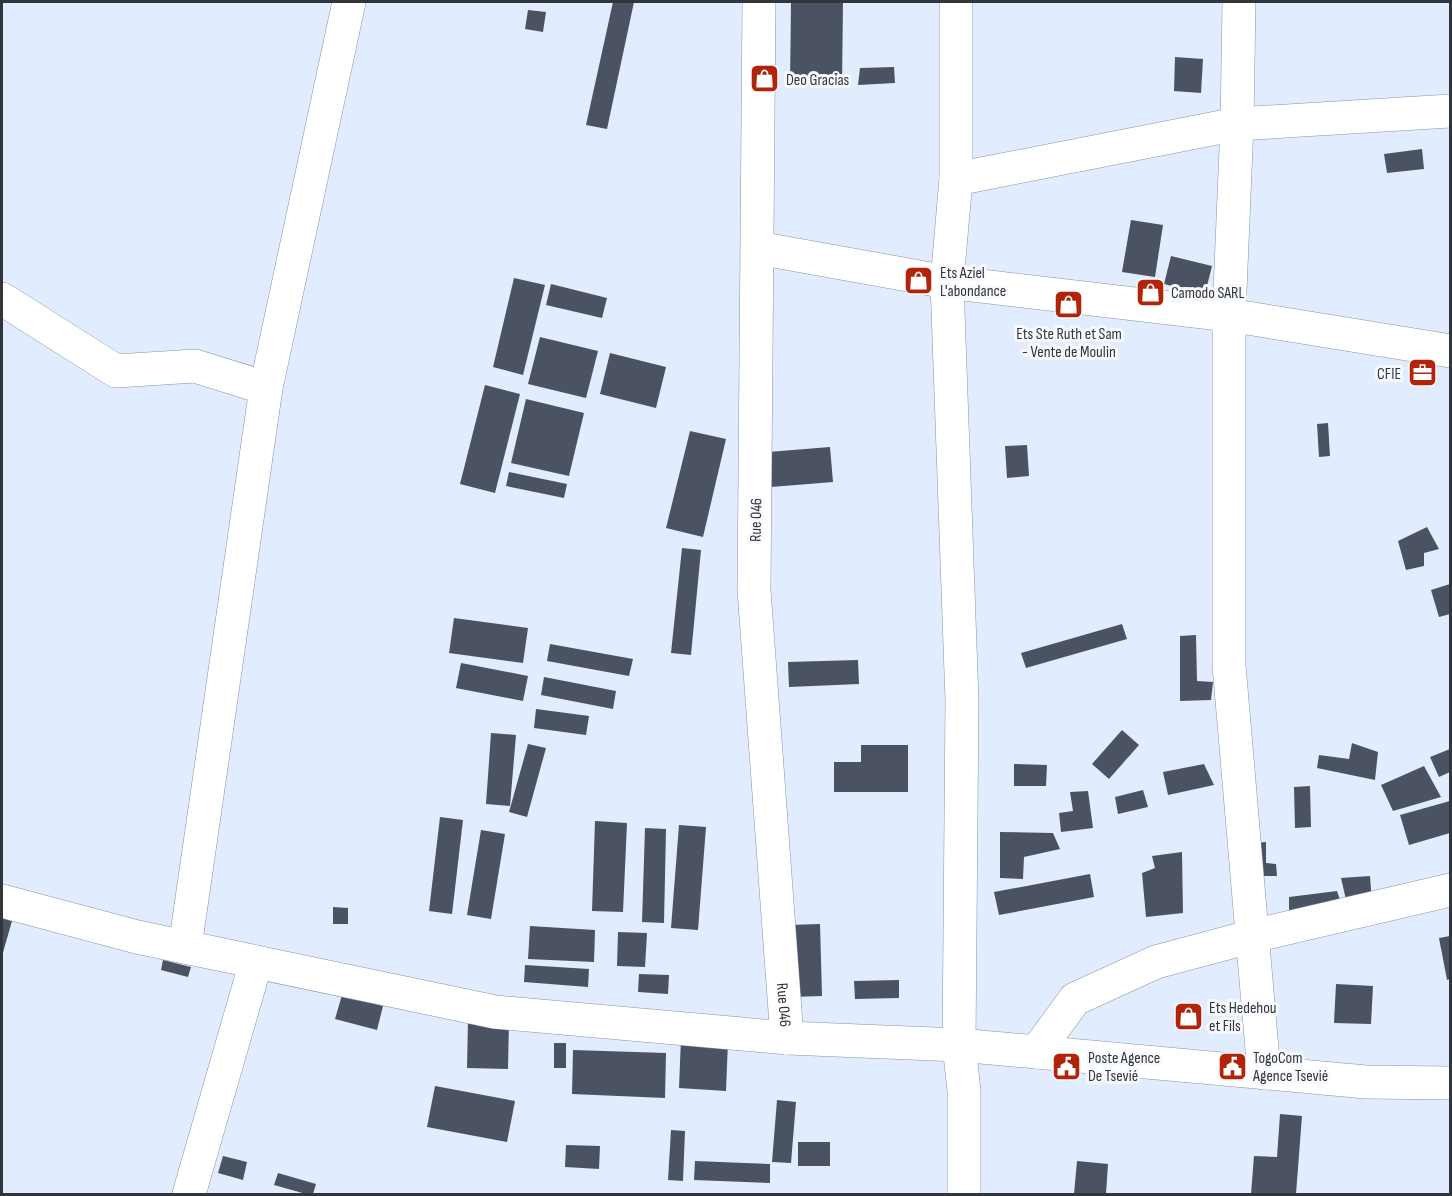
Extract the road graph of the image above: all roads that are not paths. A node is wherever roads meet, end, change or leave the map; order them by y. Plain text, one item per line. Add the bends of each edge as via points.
1 (349, 2) edge
2 (759, 2) edge
3 (956, 2) edge
4 (1239, 2) edge
5 (1450, 111) edge
6 (1237, 124) junction
7 (956, 179) junction
8 (758, 248) junction
9 (947, 282) junction
10 (2, 299) edge
11 (1229, 315) junction
12 (1450, 351) edge
13 (266, 387) junction
14 (1450, 890) edge
15 (2, 901) edge
16 (1252, 936) junction
17 (184, 947) junction
18 (256, 962) junction
19 (787, 1038) junction
20 (959, 1045) junction
21 (1036, 1052) junction
22 (1264, 1073) junction
23 (1450, 1083) edge
24 (189, 1194) edge
25 (964, 1194) edge

1 - 13 street
2 - 8 street, Rue 046 / Rue 046
3 - 7 street
4 - 6 street
5 - 6 street
6 - 7 street
6 - 11 street
7 - 9 street
8 - 9 street
8 - 19 street, Rue 046 / Rue 046 via 754,590
9 - 11 street
9 - 20 street via 962,701
10 - 13 street via 116,371 195,366
11 - 12 street
11 - 16 street via 1229,665
13 - 17 street
14 - 16 street
15 - 17 street
16 - 21 street via 1156,963 1075,999
16 - 22 street
17 - 18 street
18 - 19 street via 495,1012
18 - 24 street
19 - 20 street
20 - 21 street
20 - 25 street via 964,1091
21 - 22 street
22 - 23 street via 1366,1082

